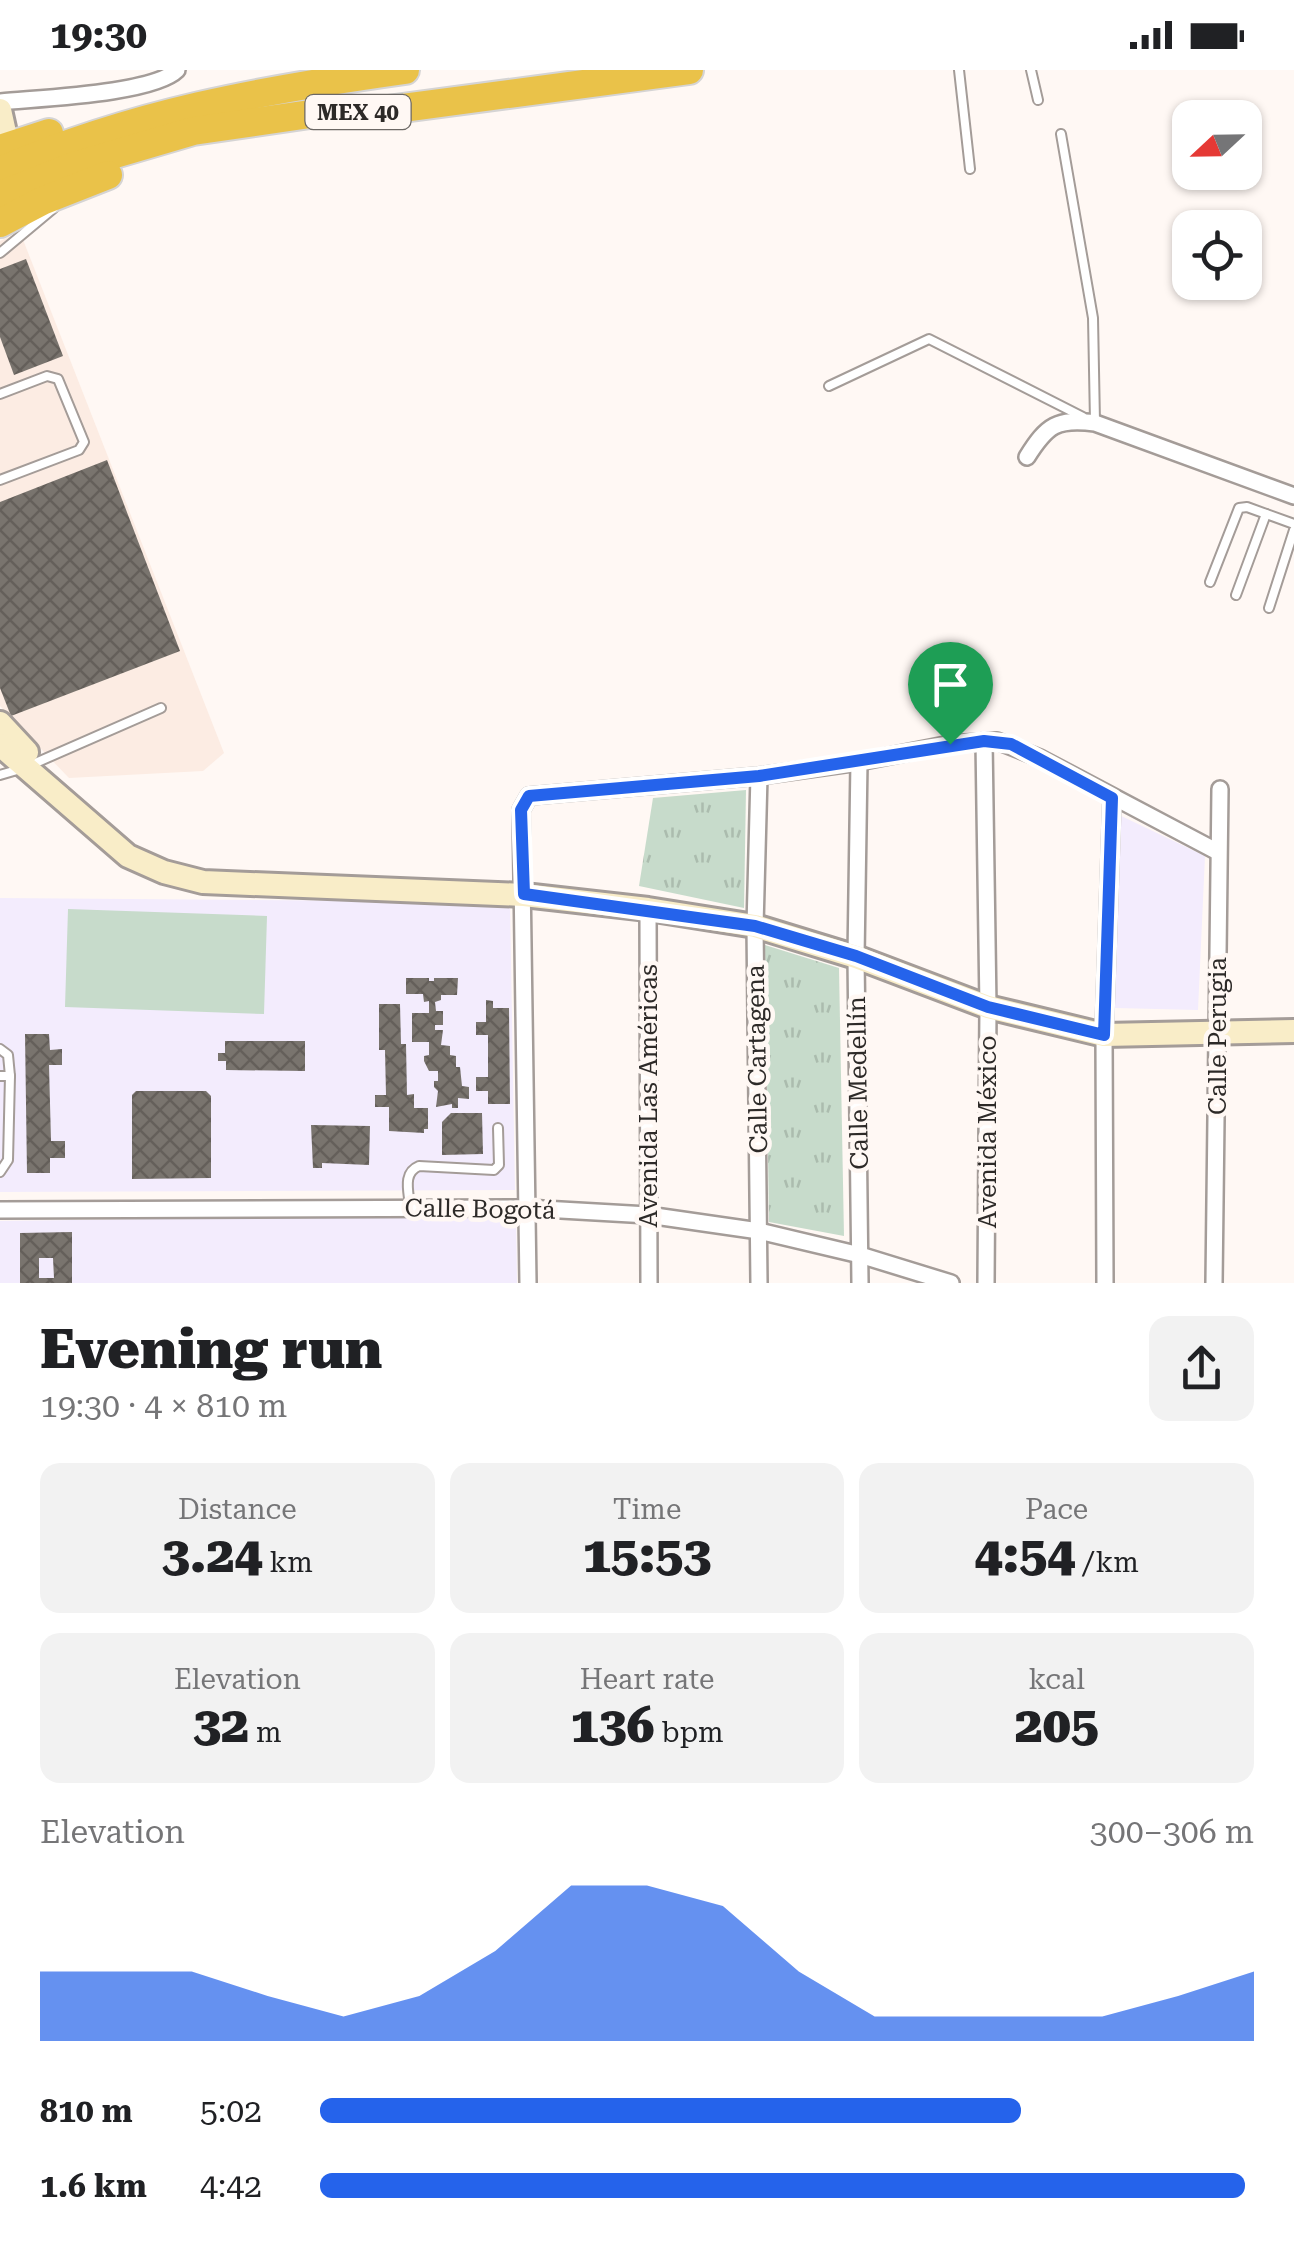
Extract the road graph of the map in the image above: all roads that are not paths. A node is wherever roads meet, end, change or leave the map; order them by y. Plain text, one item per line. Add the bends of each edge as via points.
1 (405, 70) edge
2 (561, 70) edge
3 (688, 70) edge
4 (958, 70) edge
5 (1031, 70) edge
6 (173, 72) edge
7 (282, 78) edge
8 (1038, 100) dead end
9 (0, 102) edge
10 (0, 110) edge
11 (380, 110) junction
12 (181, 117) junction
13 (1061, 134) dead end
14 (13, 162) edge
15 (970, 170) dead end
16 (82, 184) junction
17 (0, 195) edge
18 (0, 223) edge
19 (0, 253) edge
20 (829, 386) dead end
21 (1, 391) edge
22 (1094, 423) junction
23 (1027, 457) dead end
24 (0, 480) edge
25 (1294, 496) edge
26 (1266, 514) junction
27 (1294, 527) edge
28 (1210, 582) dead end
29 (1236, 595) dead end
30 (1269, 608) dead end
31 (161, 708) dead end
32 (0, 724) edge
33 (984, 741) junction
34 (0, 745) edge
35 (859, 762) junction
36 (34, 770) junction
37 (0, 775) edge
38 (759, 776) junction
39 (1220, 789) dead end
40 (1112, 798) junction
41 (1218, 852) junction
42 (524, 894) junction
43 (648, 910) junction
44 (755, 926) junction
45 (856, 956) junction
46 (988, 1007) junction
47 (1294, 1031) edge
48 (1218, 1034) junction
49 (1104, 1035) junction
50 (0, 1049) edge
51 (5, 1076) edge
52 (498, 1128) dead end
53 (0, 1172) edge
54 (410, 1208) junction
55 (526, 1208) junction
56 (0, 1210) edge
57 (648, 1215) junction
58 (759, 1231) junction
59 (860, 1255) junction
60 (528, 1283) edge
61 (649, 1283) edge
62 (759, 1283) edge
63 (860, 1283) edge
64 (951, 1283) edge
65 (986, 1283) edge
66 (1104, 1283) edge
67 (1214, 1283) edge

1 - 7 highway, MEX 40
2 - 12 highway via 248,114
3 - 11 highway, MEX 40
4 - 15 lane
5 - 8 lane
6 - 9 street via 125,89
6 - 12 street
7 - 12 highway, MEX 40
10 - 14 main road
11 - 12 highway, MEX 40
11 - 16 highway via 180,152
12 - 14 highway, MEX 40
13 - 22 lane via 1093,318
14 - 17 highway, MEX 40
16 - 18 highway
16 - 19 lane
20 - 22 lane via 929,339
21 - 24 lane via 58,378 84,442 79,450
22 - 23 street via 1052,426
22 - 25 street
26 - 27 lane
26 - 28 lane via 1247,506 1236,510
26 - 29 lane
27 - 30 lane
31 - 36 lane
32 - 36 main road
33 - 35 street
33 - 40 street via 1011,744
33 - 46 street, Avenida México
34 - 36 main road
35 - 38 street
35 - 45 street, Calle Medellín
36 - 37 lane
36 - 42 main road via 128,856 203,882
38 - 42 street via 529,796 521,810
38 - 44 street, Calle Cartagena
39 - 41 street, Calle Perugia
40 - 41 street
40 - 49 street
41 - 48 street, Calle Perugia
42 - 43 main road
42 - 55 street
43 - 44 main road
43 - 57 street, Avenida Las Américas
44 - 45 main road
44 - 58 street, Calle Cartagena
45 - 46 main road
45 - 59 street, Calle Medellín
46 - 49 main road
46 - 65 street, Avenida México
47 - 48 main road
48 - 49 main road
48 - 67 street, Calle Perugia
49 - 66 street
50 - 51 lane via 8,1055
51 - 53 lane via 10,1143
52 - 54 lane via 494,1170 412,1169
54 - 55 street, Calle Bogotá
54 - 56 street, Calle Bogotá
55 - 57 street, Calle Bogotá
55 - 60 street
57 - 58 street, Calle Bogotá
57 - 61 street, Avenida Las Américas
58 - 59 street, Calle Bogotá
58 - 62 street, Calle Cartagena
59 - 63 street, Calle Medellín
59 - 64 street, Calle Bogotá

